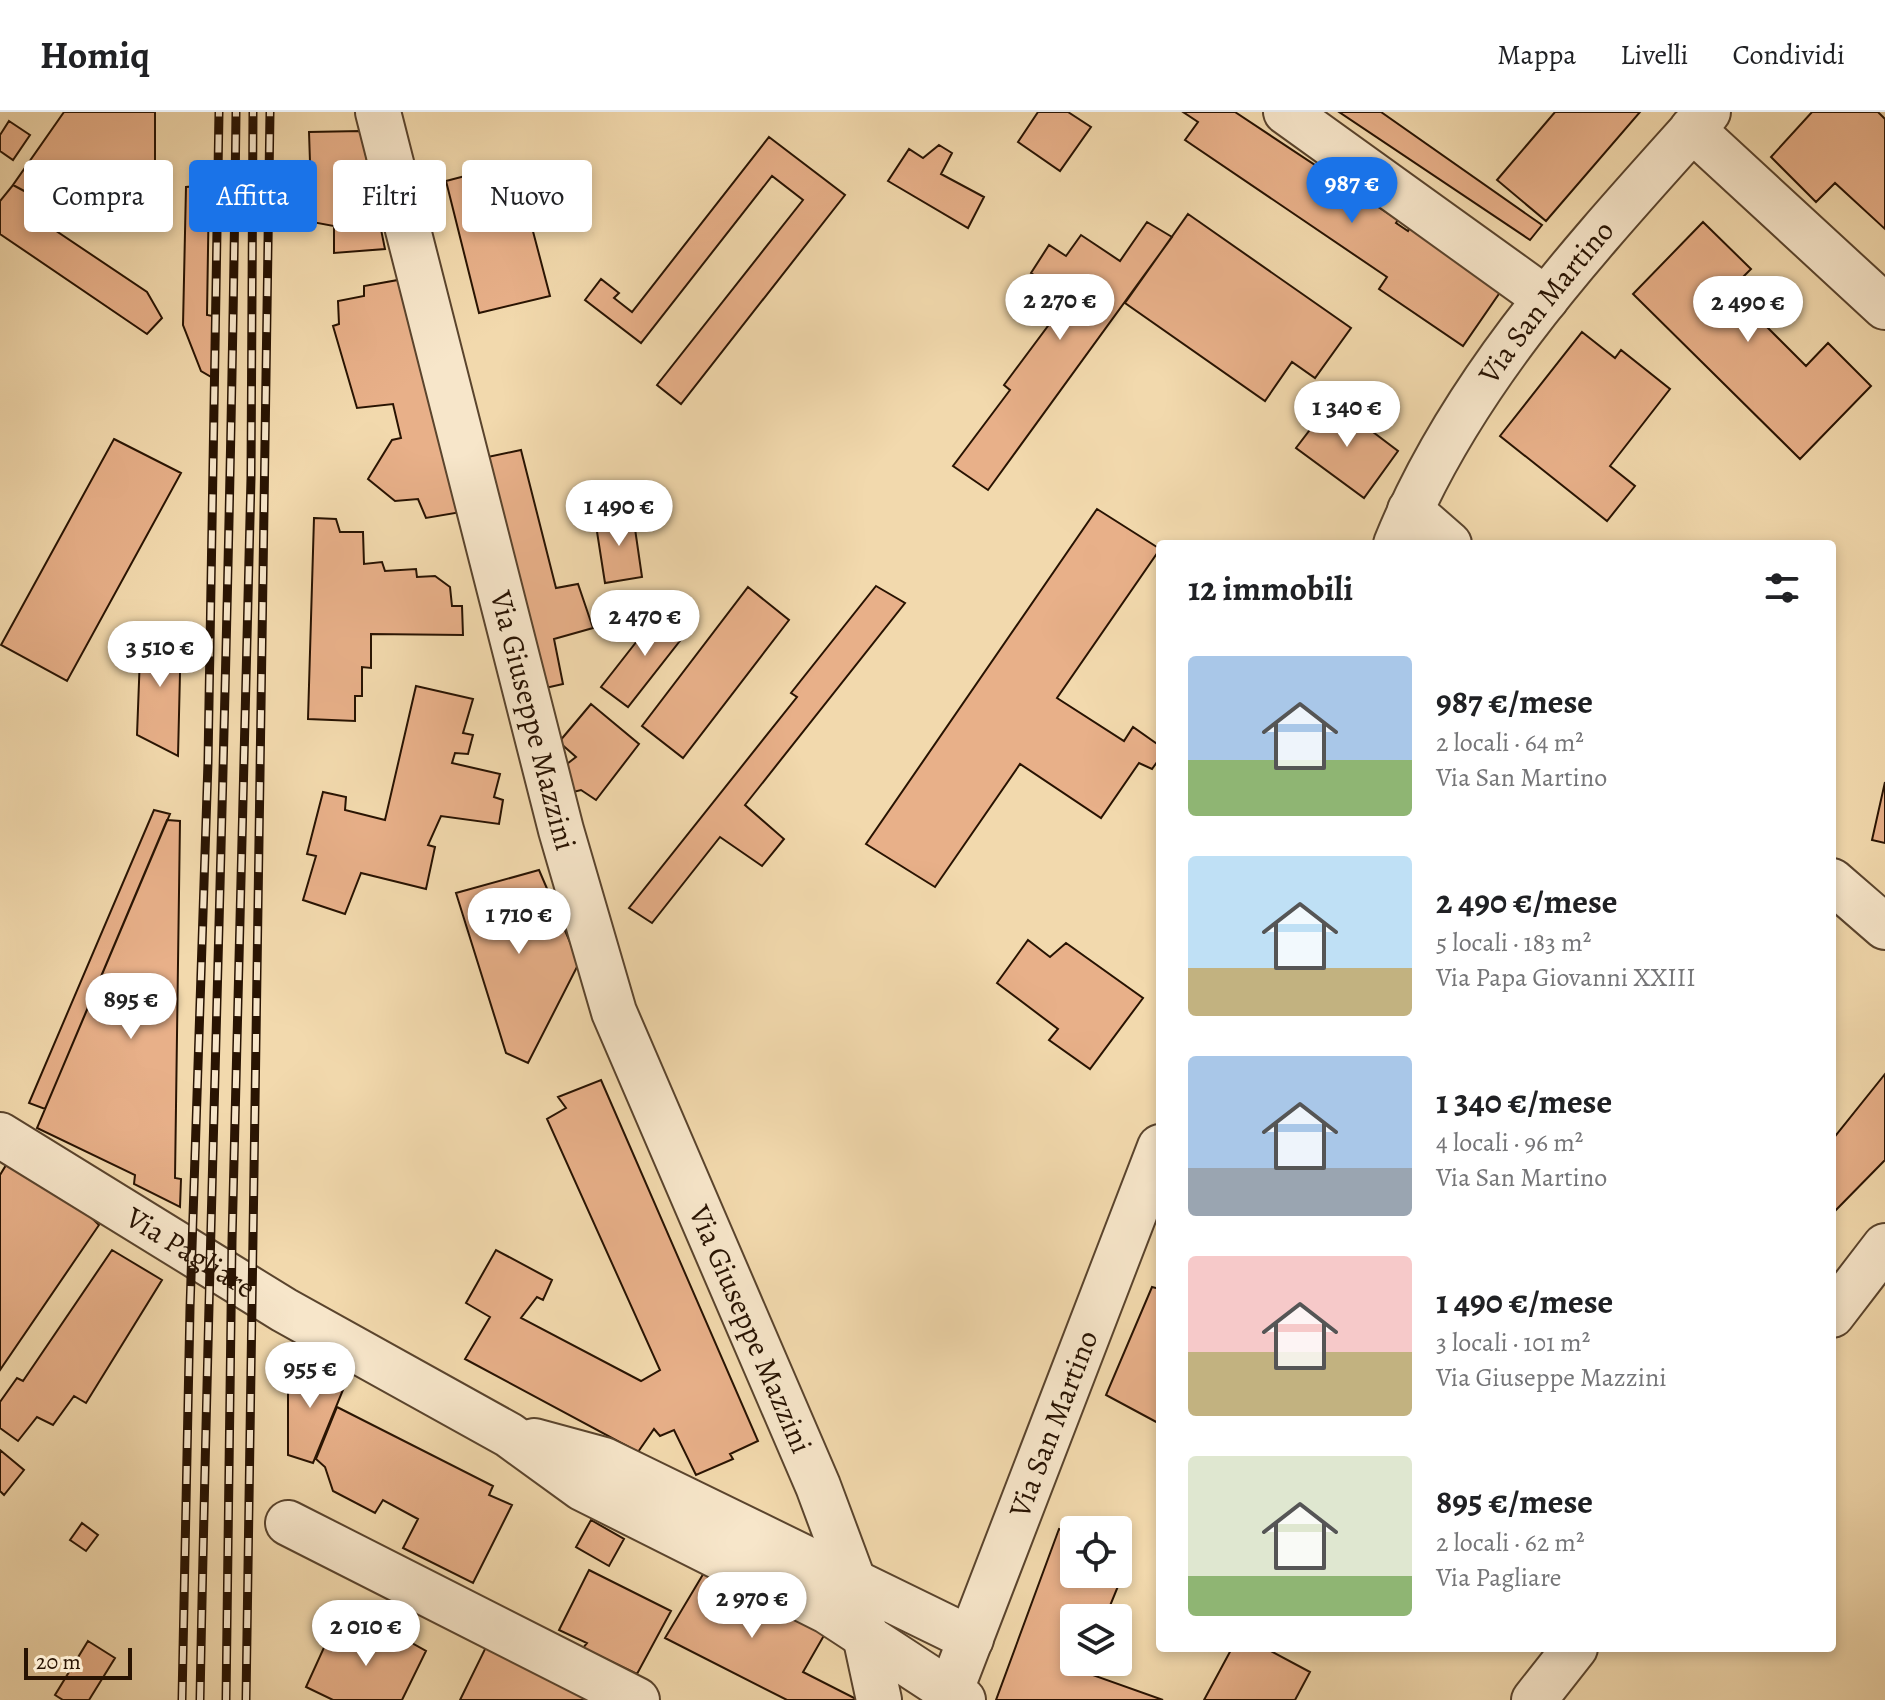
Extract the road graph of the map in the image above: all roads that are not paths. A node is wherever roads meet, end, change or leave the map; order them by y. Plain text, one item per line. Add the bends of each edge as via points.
1 (378, 112) edge
2 (1286, 112) edge
3 (1700, 121) edge
4 (1546, 299) junction
5 (1885, 307) edge
6 (1403, 527) edge
7 (1438, 540) edge
8 (1836, 884) edge
9 (1885, 927) edge
10 (0, 1135) edge
11 (1156, 1157) edge
12 (1885, 1246) edge
13 (1836, 1310) edge
14 (509, 1435) junction
15 (818, 1486) junction
16 (288, 1523) dead end
17 (781, 1545) junction
18 (853, 1580) junction
19 (866, 1634) junction
20 (971, 1639) junction
21 (1572, 1652) edge
22 (954, 1697) edge
23 (637, 1700) edge
24 (879, 1700) edge
25 (1534, 1700) edge

1 - 15 street, Via Giuseppe Mazzini via 561,830 614,1012
2 - 4 street
3 - 4 street, Via San Martino
3 - 5 street
4 - 6 street, Via San Martino via 1453,425
6 - 7 street, Via San Martino
8 - 9 street
10 - 14 street, Via Pagliare via 284,1310
11 - 20 street, Via San Martino
12 - 13 street
14 - 17 street, Via Pagliare via 604,1460
14 - 19 street, Via Pagliare via 582,1488
15 - 17 street, Via Giuseppe Mazzini via 808,1512
15 - 18 street, Via Giuseppe Mazzini
16 - 23 street
17 - 18 street, Via Pagliare
18 - 19 street, Via Giuseppe Mazzini
18 - 20 street, Via Pagliare
19 - 22 street, Via Pagliare
19 - 24 street, Via Giuseppe Mazzini
20 - 22 street, Via San Martino
21 - 25 street

